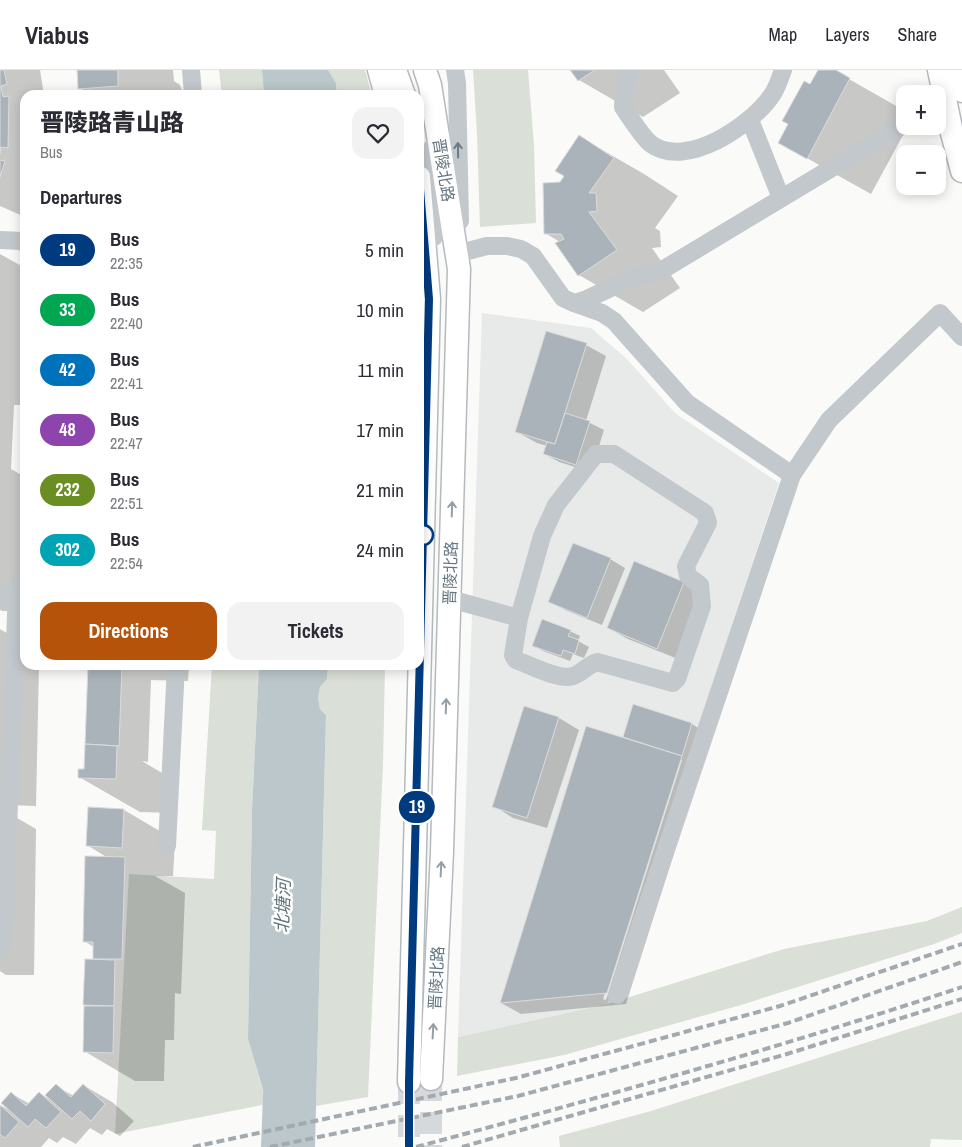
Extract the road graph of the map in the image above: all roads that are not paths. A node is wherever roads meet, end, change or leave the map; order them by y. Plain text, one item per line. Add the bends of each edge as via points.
1 (191, 70) edge
2 (380, 70) edge
3 (395, 70) edge
4 (455, 70) edge
5 (628, 70) edge
6 (783, 70) edge
7 (939, 70) edge
8 (958, 70) edge
9 (428, 75) edge
10 (193, 90) edge
11 (385, 90) edge
12 (402, 90) edge
13 (948, 101) edge
14 (750, 120) junction
15 (896, 129) edge
16 (962, 171) edge
17 (781, 198) junction
18 (424, 238) edge
19 (0, 240) edge
20 (20, 241) edge
21 (459, 261) junction
22 (429, 299) junction
23 (574, 302) junction
24 (962, 337) edge
25 (424, 394) edge
26 (426, 402) junction
27 (792, 475) junction
28 (424, 482) edge
29 (20, 582) edge
30 (17, 588) junction
31 (450, 600) junction
32 (0, 601) edge
33 (519, 618) junction
34 (176, 670) edge
35 (419, 670) edge
36 (167, 846) dead end
37 (0, 950) edge
38 (617, 995) dead end
39 (431, 1080) tunnel mouth
40 (409, 1082) tunnel mouth

1 - 10 street
2 - 11 main road
3 - 12 main road
21 -> 4 street
5 - 14 street via 623,107 650,144 669,153 689,152 713,144
6 - 14 street via 772,95
7 - 13 main road
8 - 13 main road
9 - 21 main road, 晋陵北路
9 - 22 street via 434,238
13 - 16 main road
14 - 17 street
15 - 17 street
17 - 23 street via 659,272 634,277
18 - 22 main road, 晋陵北路
19 - 20 street
21 - 23 street via 487,246 521,249 533,256 562,298
31 -> 21 main road, 晋陵北路
22 - 26 main road, 晋陵北路
23 - 27 street via 614,321 687,403
24 - 27 street via 940,313 829,420
25 - 26 main road
26 - 28 main road, 晋陵北路
27 - 38 street
29 - 30 street
30 - 32 street
30 - 37 street via 4,938
31 - 33 street
39 -> 31 main road, 晋陵北路
33 - 33 street via 542,536 556,505 596,454 614,454 705,513 708,523 686,566 688,576 700,585 702,606 673,683 597,662 574,676 564,678 516,660 513,655
34 - 36 street
35 - 40 main road, 晋陵北路

